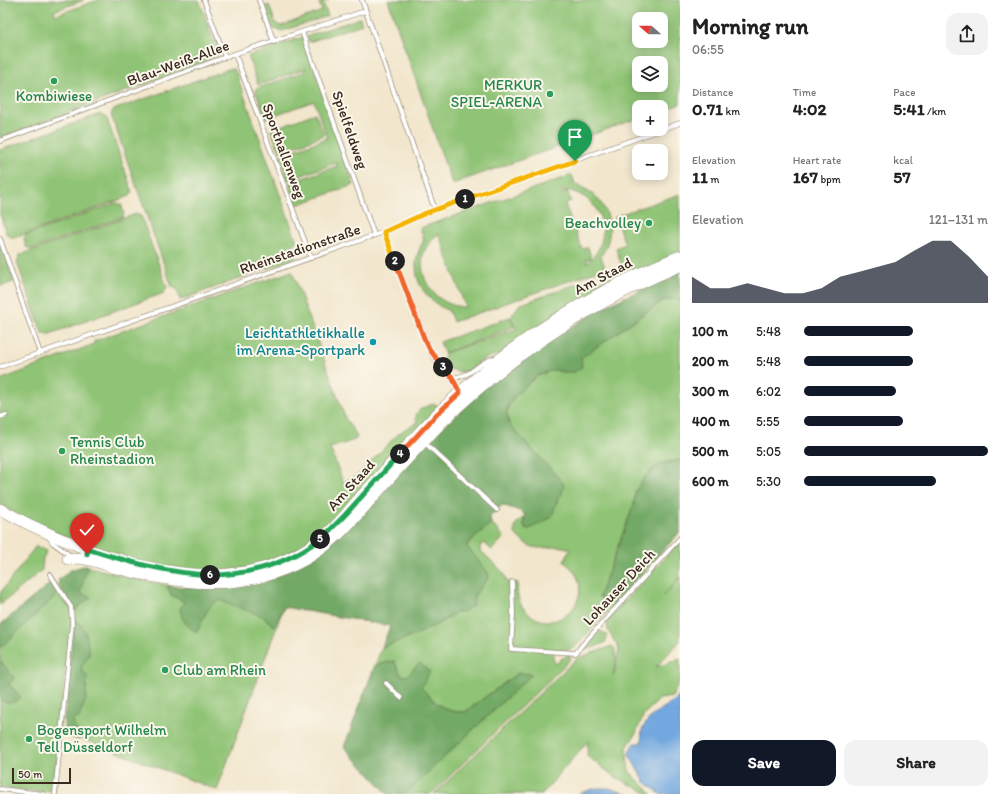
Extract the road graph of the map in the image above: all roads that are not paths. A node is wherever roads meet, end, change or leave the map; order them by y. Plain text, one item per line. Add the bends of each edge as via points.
1 (204, 0) edge
2 (260, 0) edge
3 (362, 0) edge
4 (365, 11) junction
5 (302, 32) junction
6 (274, 42) junction
7 (235, 54) junction
8 (225, 57) junction
9 (680, 123) edge
10 (0, 141) edge
11 (435, 210) junction
12 (384, 232) junction
13 (374, 235) junction
14 (0, 239) edge
15 (680, 256) edge
16 (310, 258) junction
17 (680, 266) edge
18 (40, 353) junction
19 (503, 357) junction
20 (0, 367) edge
21 (452, 377) junction
22 (460, 393) junction
23 (6, 415) dead end
24 (0, 417) edge
25 (423, 442) junction
26 (0, 509) edge
27 (497, 510) dead end
28 (45, 533) junction
29 (680, 538) edge
30 (87, 554) junction
31 (71, 558) joint
32 (50, 574) dead end
33 (512, 582) dead end
34 (386, 683) dead end
35 (401, 698) dead end
36 (0, 789) edge
37 (43, 794) edge
38 (55, 794) edge

1 - 8 lane
2 - 6 lane
3 - 4 lane
4 - 5 lane, Blau-Weiß-Allee
4 - 11 lane
5 - 6 lane, Blau-Weiß-Allee
5 - 13 lane, Spielfeldweg
6 - 7 lane, Blau-Weiß-Allee
7 - 8 lane, Blau-Weiß-Allee
7 - 16 lane, Sporthallenweg
8 - 10 lane, Blau-Weiß-Allee
9 - 11 lane, Rheinstadionstraße
11 - 12 lane, Rheinstadionstraße
12 - 13 lane, Rheinstadionstraße
12 - 21 lane via 430,350 437,362
13 - 16 lane, Rheinstadionstraße
14 - 18 lane
15 - 19 street, Am Staad via 593,297 545,326
16 - 18 lane, Rheinstadionstraße
17 - 25 street, Am Staad via 608,299 540,340 481,386
18 - 20 lane, Rheinstadionstraße
19 - 21 lane via 487,360 465,376
19 - 22 street, Am Staad
21 - 22 lane
22 - 30 street, Am Staad via 438,413 327,533 286,560 237,573 200,574
23 - 24 lane
25 - 27 lane
25 - 30 street, Am Staad via 336,537 311,556 275,574 232,583 198,583 144,574
26 - 28 street, Am Staad
28 - 30 street, Am Staad
28 - 31 lane
29 - 33 lane, Lohauser Deich via 576,653 510,649
30 - 31 street, Am Staad
32 - 38 lane via 71,607 72,614
34 - 35 lane
36 - 37 lane

